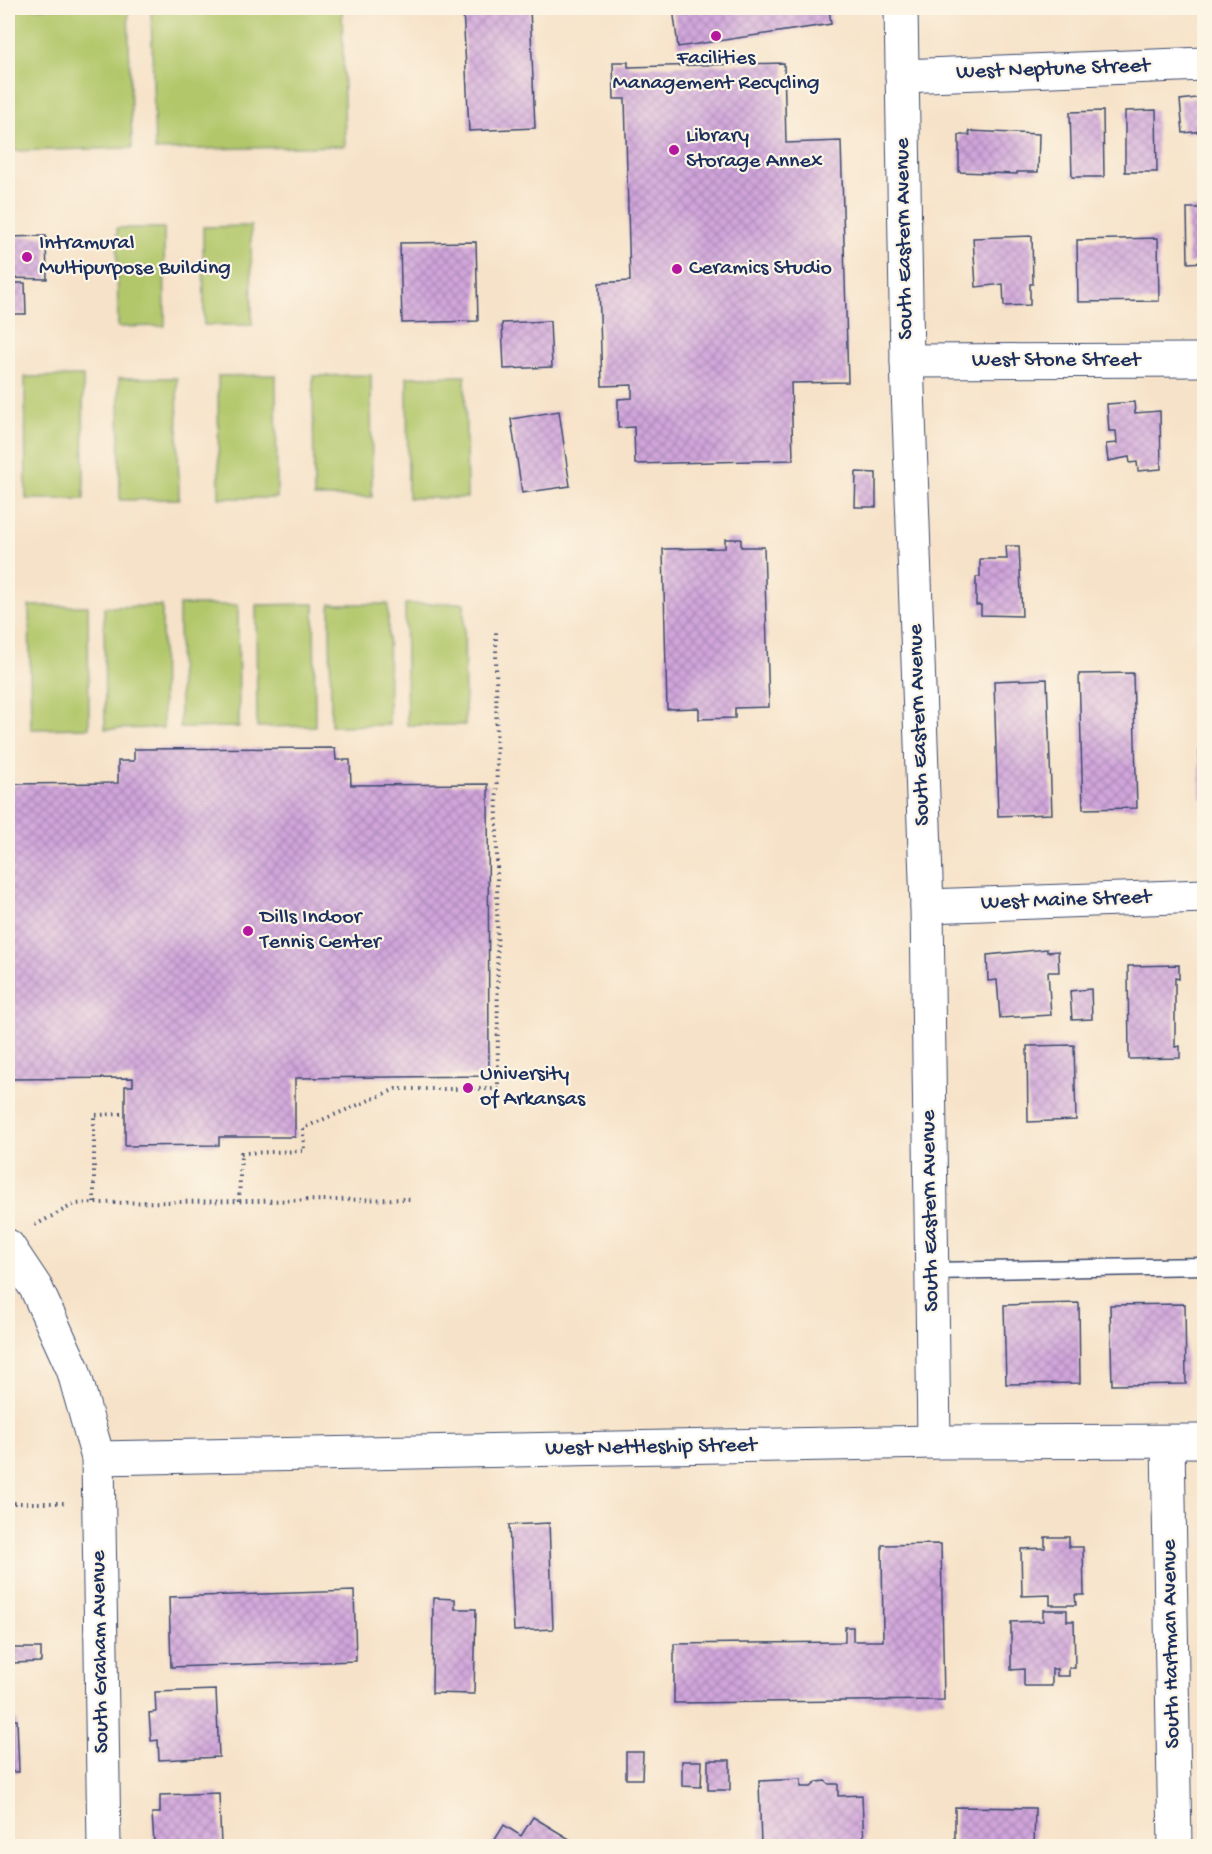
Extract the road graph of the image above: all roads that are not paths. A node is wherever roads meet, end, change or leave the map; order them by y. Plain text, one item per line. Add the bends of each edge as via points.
1 (901, 8) edge
2 (1204, 64) edge
3 (902, 76) junction
4 (1204, 360) edge
5 (907, 361) junction
6 (1204, 896) edge
7 (927, 906) junction
8 (8, 1246) edge
9 (1204, 1266) edge
10 (932, 1271) junction
11 (1204, 1441) edge
12 (934, 1442) junction
13 (1168, 1442) junction
14 (98, 1458) junction
15 (104, 1846) edge
16 (1175, 1846) edge

1 - 3 street, South Eastern Avenue
2 - 3 street, West Neptune Street
3 - 5 street, South Eastern Avenue
4 - 5 street, West Stone Street
5 - 7 street, South Eastern Avenue
6 - 7 street, West Maine Street
7 - 10 street, South Eastern Avenue
8 - 14 street, South Graham Avenue via 36,1288 73,1369
9 - 10 lane
10 - 12 street, South Eastern Avenue
11 - 13 street, West Nettleship Street
12 - 13 street, West Nettleship Street
12 - 14 street, West Nettleship Street
13 - 16 street, South Hartman Avenue
14 - 15 street, South Graham Avenue

